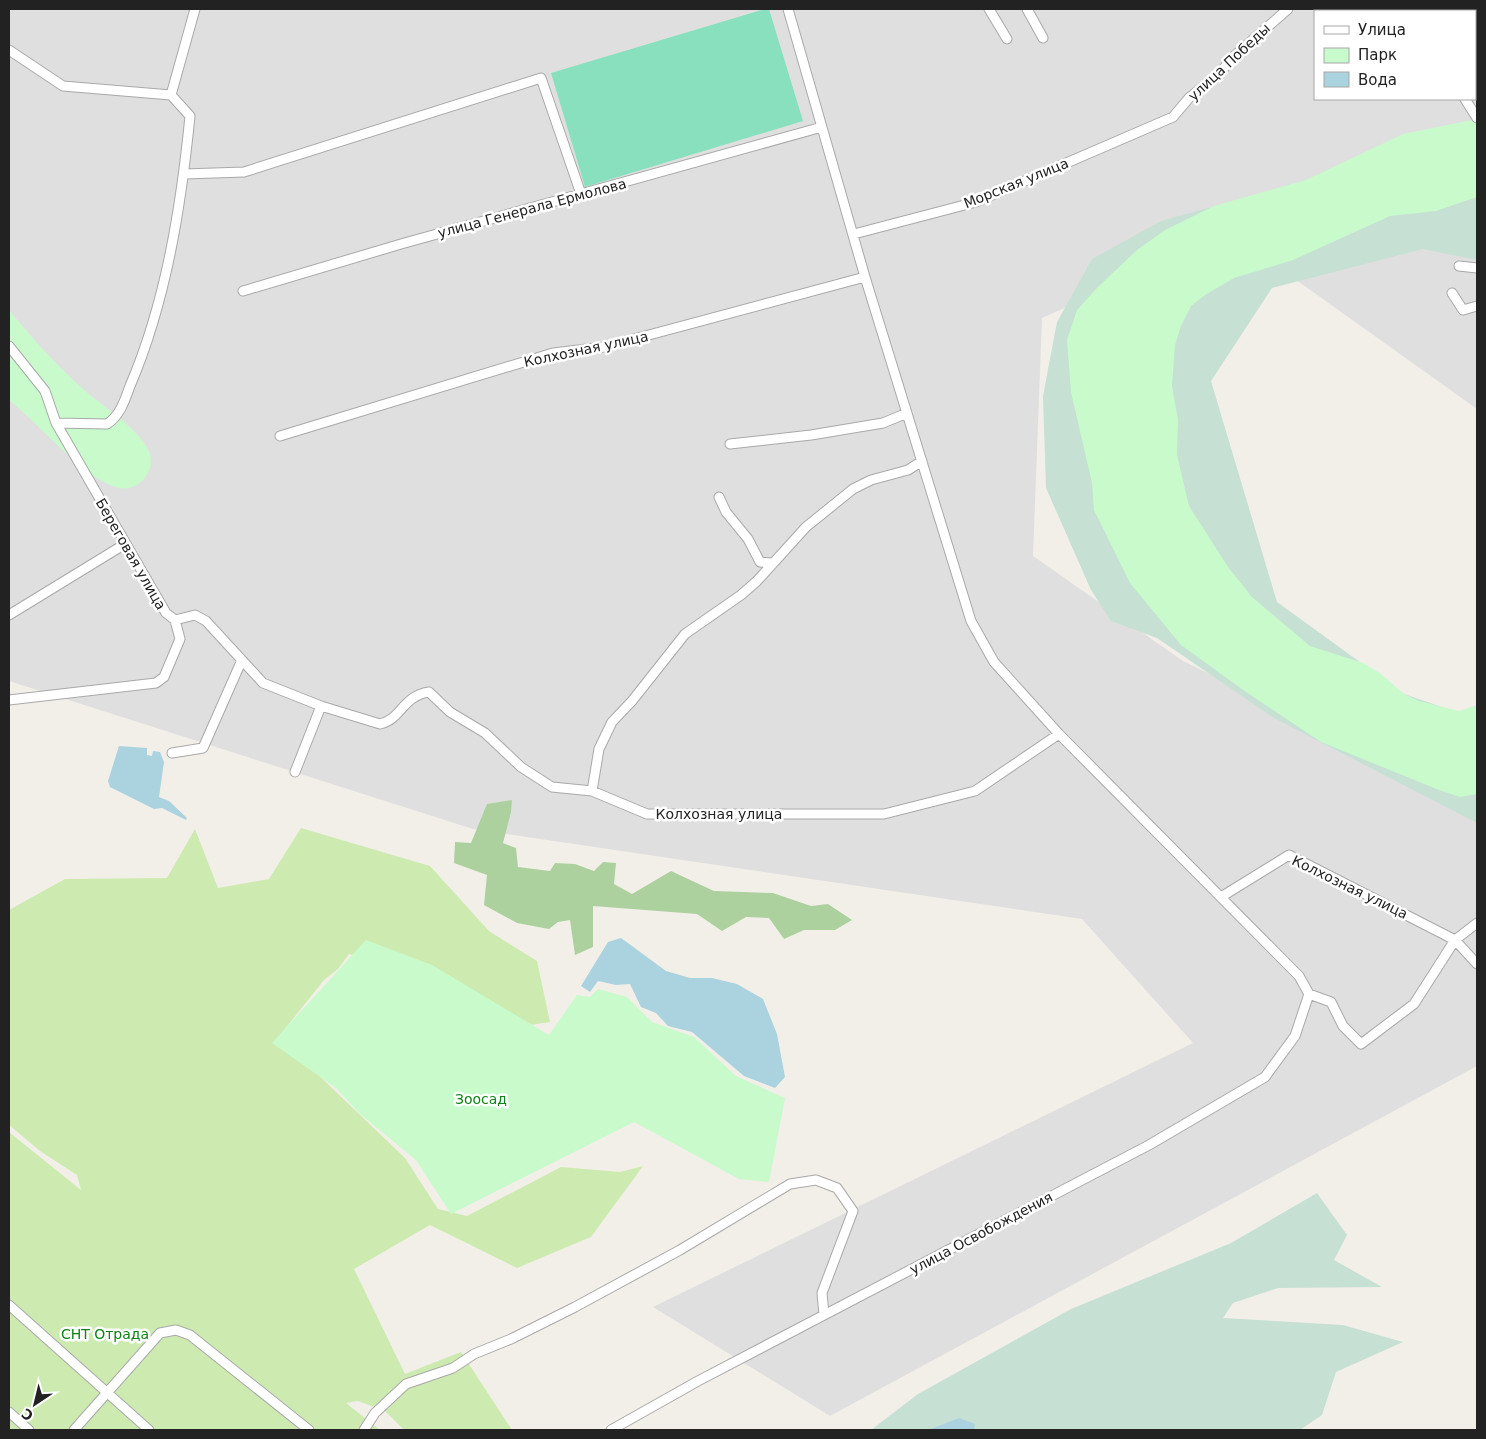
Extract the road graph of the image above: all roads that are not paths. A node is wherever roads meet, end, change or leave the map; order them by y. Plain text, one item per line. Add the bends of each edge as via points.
1 (195, 9) edge
2 (788, 9) edge
3 (989, 9) edge
4 (1027, 9) edge
5 (1288, 9) edge
6 (1043, 38) dead end
7 (1007, 39) dead end
8 (9, 50) edge
9 (171, 94) junction
10 (1466, 100) edge
11 (1173, 117) joint
12 (1477, 118) edge
13 (822, 128) junction
14 (184, 174) junction
15 (581, 194) junction
16 (854, 234) junction
17 (1459, 266) dead end
18 (1477, 268) edge
19 (865, 277) junction
20 (243, 291) dead end
21 (1452, 293) dead end
22 (1477, 306) edge
23 (9, 346) edge
24 (907, 413) junction
25 (56, 422) junction
26 (280, 436) dead end
27 (730, 444) dead end
28 (922, 461) junction
29 (719, 497) dead end
30 (125, 544) junction
31 (772, 563) junction
32 (9, 614) edge
33 (175, 620) junction
34 (241, 662) junction
35 (9, 700) edge
36 (321, 706) junction
37 (1059, 734) junction
38 (172, 753) dead end
39 (295, 772) dead end
40 (592, 791) junction
41 (1221, 897) junction
42 (1477, 923) edge
43 (1455, 940) junction
44 (1477, 964) edge
45 (1309, 994) junction
46 (9, 1305) edge
47 (824, 1315) junction
48 (107, 1393) junction
49 (9, 1412) edge
50 (29, 1430) edge
51 (74, 1430) edge
52 (149, 1430) edge
53 (309, 1430) edge
54 (364, 1430) edge
55 (611, 1430) edge

1 - 9 street
2 - 13 street
3 - 7 street
4 - 6 street
5 - 11 street, улица Победы via 1231,59 1221,72 1188,98
8 - 9 street via 63,86
9 - 14 street via 190,116
10 - 12 street
11 - 16 street, Морская улица via 976,202
13 - 15 street, улица Генерала Ермолова
13 - 16 street
14 - 15 street via 244,172 541,78
14 - 25 street via 164,279 146,349 122,407 114,420 107,424
15 - 20 street, улица Генерала Ермолова
16 - 19 street
17 - 18 street
19 - 24 street
19 - 26 street, Колхозная улица via 604,347 553,353
21 - 22 street via 1463,310
23 - 25 street, Береговая улица via 45,391
24 - 27 street via 884,423
24 - 28 street
25 - 30 street, Береговая улица
28 - 31 street via 908,470 871,480 853,489 806,527
28 - 37 street via 971,622 994,662
29 - 31 street via 760,562
30 - 32 street
30 - 33 street, Береговая улица via 166,613
31 - 40 street via 741,595 685,634 612,722 600,749
33 - 34 street, Береговая улица via 195,615 206,621
33 - 35 street via 180,639 164,677 156,684
34 - 36 street, Береговая улица via 263,684
34 - 38 street via 203,748
36 - 39 street
36 - 40 street, Колхозная улица via 380,724 392,718 415,694 429,692 450,712 485,733 521,767 552,787
37 - 40 street, Колхозная улица via 975,791 884,814 647,814
37 - 41 street
41 - 43 street, Колхозная улица via 1289,855
41 - 45 street via 1299,976
42 - 43 street
43 - 44 street
43 - 45 street via 1414,1004 1361,1044 1343,1026 1331,1002
45 - 47 street, улица Освобождения via 1295,1036 1265,1076 1149,1144
46 - 48 street
47 - 54 street via 822,1293 853,1210 837,1188 816,1180 790,1184 680,1250 575,1307 474,1354 453,1368 406,1384 375,1413
47 - 55 street, улица Освобождения
48 - 51 street
48 - 52 street
48 - 53 street via 160,1333 176,1330 190,1335
49 - 50 street

